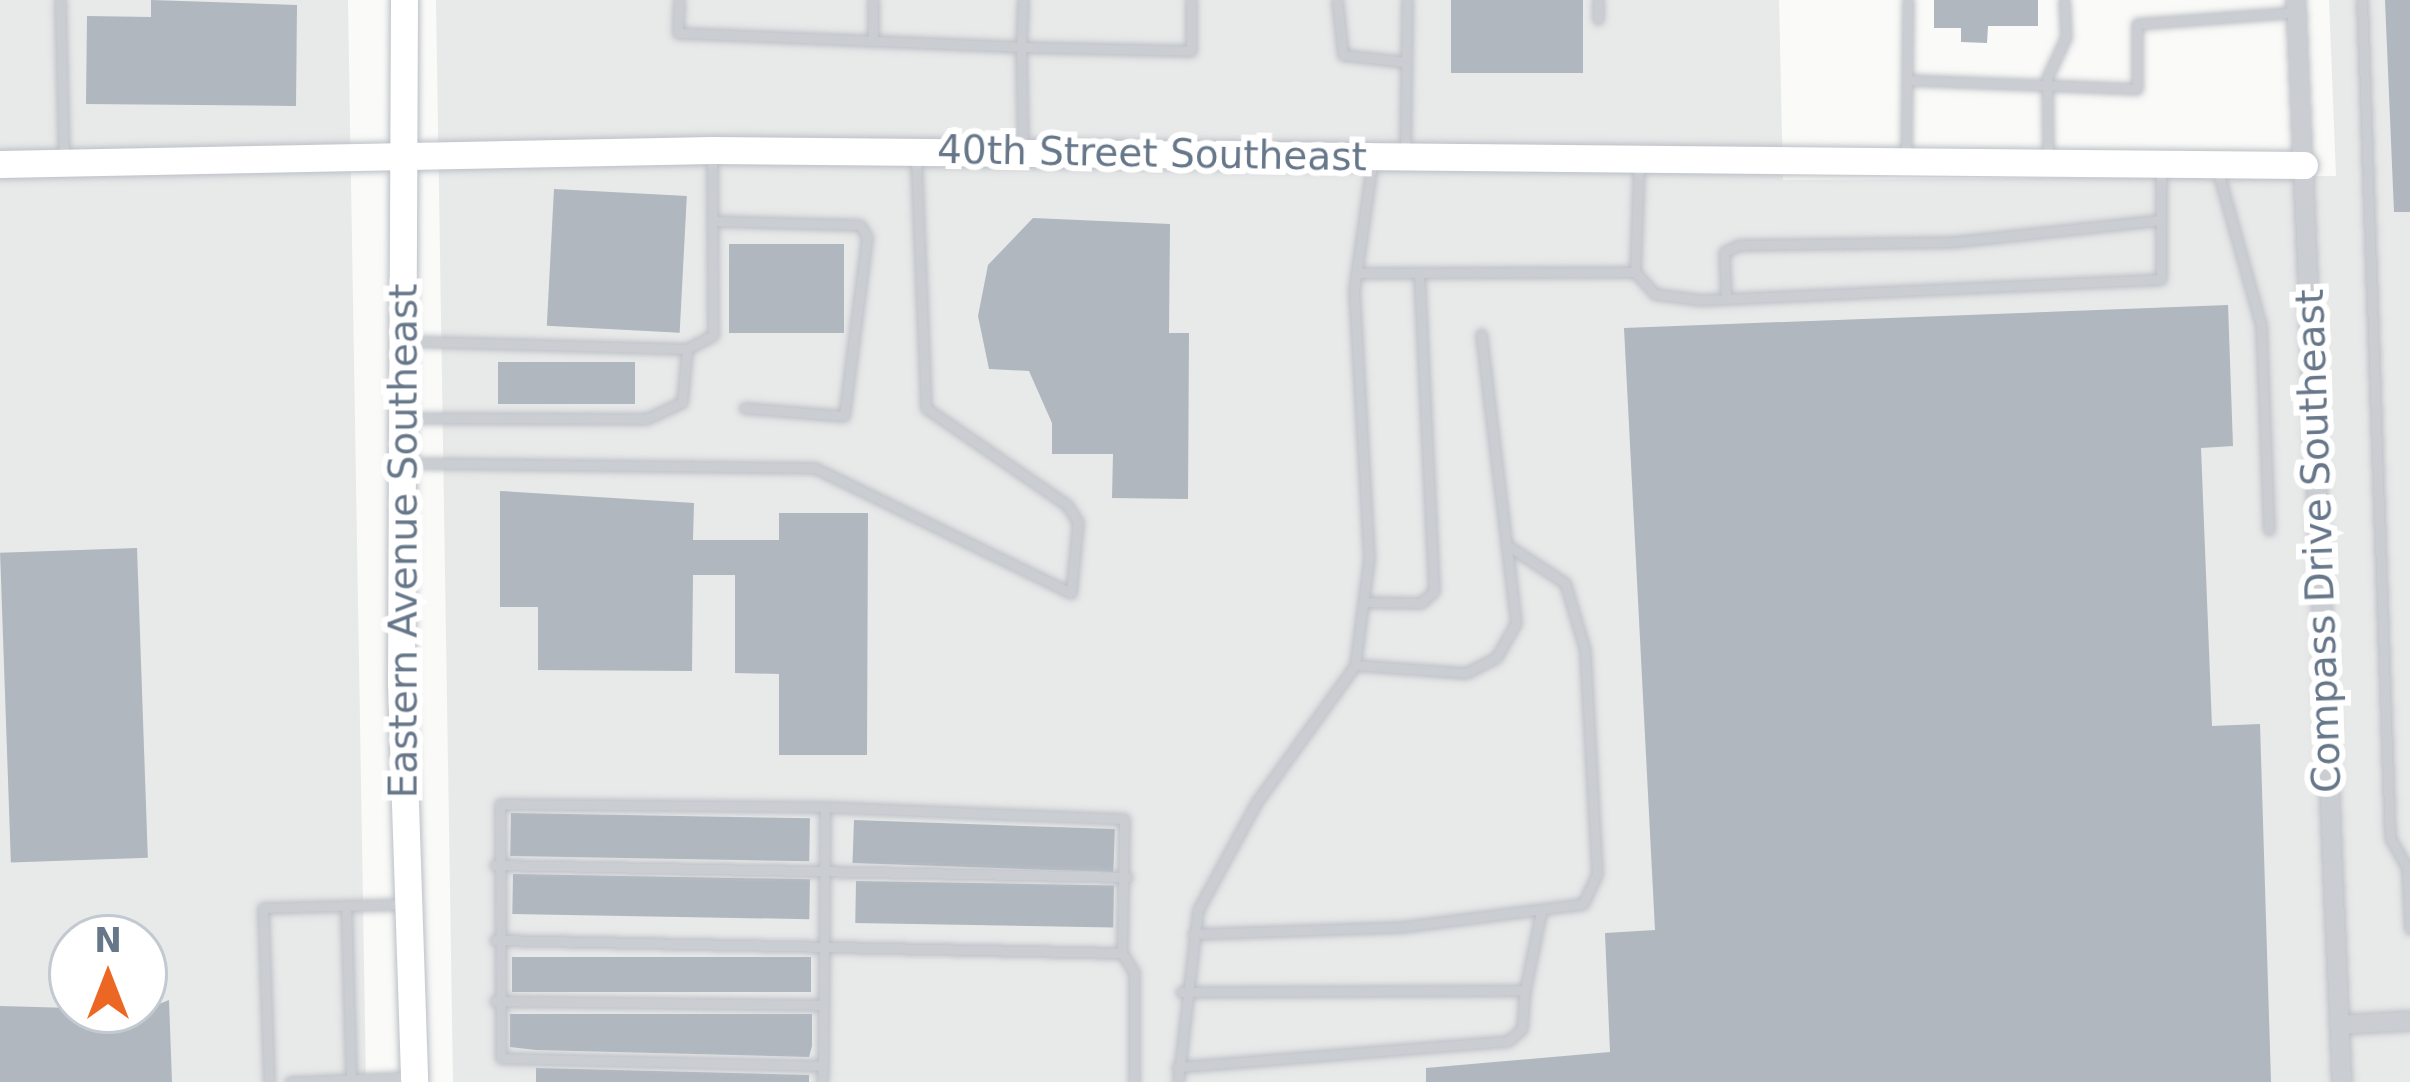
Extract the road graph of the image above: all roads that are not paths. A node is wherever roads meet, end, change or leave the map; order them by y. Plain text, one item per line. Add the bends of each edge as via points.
1 (60, 0) edge
2 (404, 0) edge
3 (679, 0) edge
4 (873, 0) edge
5 (1024, 0) edge
6 (1191, 0) edge
7 (1337, 0) edge
8 (1407, 0) edge
9 (1598, 0) edge
10 (1908, 0) edge
11 (2064, 0) edge
12 (2362, 0) edge
13 (2296, 6) edge
14 (1598, 19) dead end
15 (873, 38) junction
16 (1022, 47) junction
17 (1406, 62) junction
18 (2047, 78) junction
19 (1907, 80) junction
20 (712, 150) junction
21 (916, 152) junction
22 (1023, 153) junction
23 (1373, 156) junction
24 (1405, 158) junction
25 (1639, 159) junction
26 (401, 160) junction
27 (1906, 160) junction
28 (2048, 162) junction
29 (2161, 163) junction
30 (2216, 163) junction
31 (0, 164) edge
32 (2304, 164) junction
33 (64, 166) junction
34 (2161, 220) junction
35 (712, 221) junction
36 (1636, 272) junction
37 (1356, 273) junction
38 (1419, 273) junction
39 (1726, 299) junction
40 (1481, 334) dead end
41 (402, 341) junction
42 (687, 349) junction
43 (744, 408) dead end
44 (402, 418) junction
45 (403, 463) junction
46 (2269, 530) dead end
47 (1507, 545) junction
48 (1364, 602) junction
49 (1355, 665) junction
50 (825, 807) junction
51 (495, 865) junction
52 (824, 871) junction
53 (1127, 877) junction
54 (408, 904) junction
55 (346, 907) junction
56 (1541, 912) junction
57 (2410, 929) edge
58 (1193, 934) junction
59 (495, 940) junction
60 (824, 945) junction
61 (1122, 953) junction
62 (1526, 990) junction
63 (1181, 992) junction
64 (495, 1001) junction
65 (823, 1005) junction
66 (2410, 1022) edge
67 (2339, 1025) junction
68 (823, 1066) junction
69 (1177, 1067) junction
70 (351, 1080) edge
71 (414, 1080) edge
72 (269, 1082) edge
73 (290, 1082) edge
74 (822, 1082) edge
75 (1134, 1082) edge
76 (1178, 1082) edge
77 (2342, 1082) edge

1 - 33 lane
2 - 26 street, Eastern Avenue Southeast
3 - 15 lane via 678,34
4 - 15 lane
5 - 16 lane
6 - 16 lane via 1191,51
7 - 17 lane via 1343,55
8 - 17 lane
9 - 14 lane
10 - 19 lane
11 - 18 lane via 2066,38
12 - 57 lane via 2390,838 2408,867
13 - 18 lane via 2137,24 2137,88 2104,93
13 - 32 street, Compass Drive Southeast
15 - 16 lane
16 - 22 lane
17 - 24 lane
18 - 19 lane
18 - 28 lane
19 - 27 lane
20 - 21 street, 40th Street Southeast
20 - 26 street, 40th Street Southeast
20 - 35 lane
21 - 22 street, 40th Street Southeast
21 - 45 lane via 926,408 1066,505 1078,522 1071,593 814,468
22 - 23 street, 40th Street Southeast
23 - 24 street, 40th Street Southeast
23 - 37 lane
24 - 25 street, 40th Street Southeast
25 - 27 street, 40th Street Southeast
25 - 36 lane
26 - 33 street, 40th Street Southeast
26 - 41 street, Eastern Avenue Southeast
27 - 28 street, 40th Street Southeast
28 - 29 street, 40th Street Southeast
29 - 30 street, 40th Street Southeast
29 - 34 lane
30 - 32 street, 40th Street Southeast
30 - 46 lane via 2261,326
31 - 33 street, 40th Street Southeast
32 - 67 street, Compass Drive Southeast
34 - 39 lane via 1952,242 1739,245 1724,252
34 - 39 lane via 2161,278
35 - 42 lane via 713,335
35 - 43 lane via 860,225 868,237 844,416
36 - 38 lane
36 - 39 lane via 1655,294
37 - 38 lane
37 - 48 lane
38 - 48 lane via 1434,591 1420,603
40 - 47 lane
41 - 42 lane
41 - 44 street, Eastern Avenue Southeast
42 - 44 lane via 682,402 646,419
44 - 45 street, Eastern Avenue Southeast
45 - 54 street, Eastern Avenue Southeast
47 - 49 lane via 1516,622 1496,658 1466,673
47 - 56 lane via 1565,584 1585,650 1597,874 1583,904
48 - 49 lane
49 - 58 lane via 1256,803
50 - 51 lane via 509,799 494,817
50 - 52 lane
50 - 53 lane via 1113,814 1124,819
51 - 52 lane
51 - 59 lane
52 - 53 lane
52 - 60 lane
53 - 61 lane
54 - 55 lane
54 - 71 street, Eastern Avenue Southeast
55 - 70 lane
55 - 72 lane via 263,908
56 - 58 lane
56 - 62 lane
58 - 63 lane
59 - 60 lane
59 - 64 lane
60 - 61 lane
60 - 65 lane
61 - 75 lane via 1134,972
62 - 63 lane
62 - 69 lane via 1522,1029 1508,1041
63 - 69 lane
64 - 65 lane
64 - 68 lane via 496,1045 512,1066
65 - 68 lane
66 - 67 street
67 - 77 street, Compass Drive Southeast
68 - 74 lane
69 - 76 lane
70 - 71 lane
70 - 73 lane

